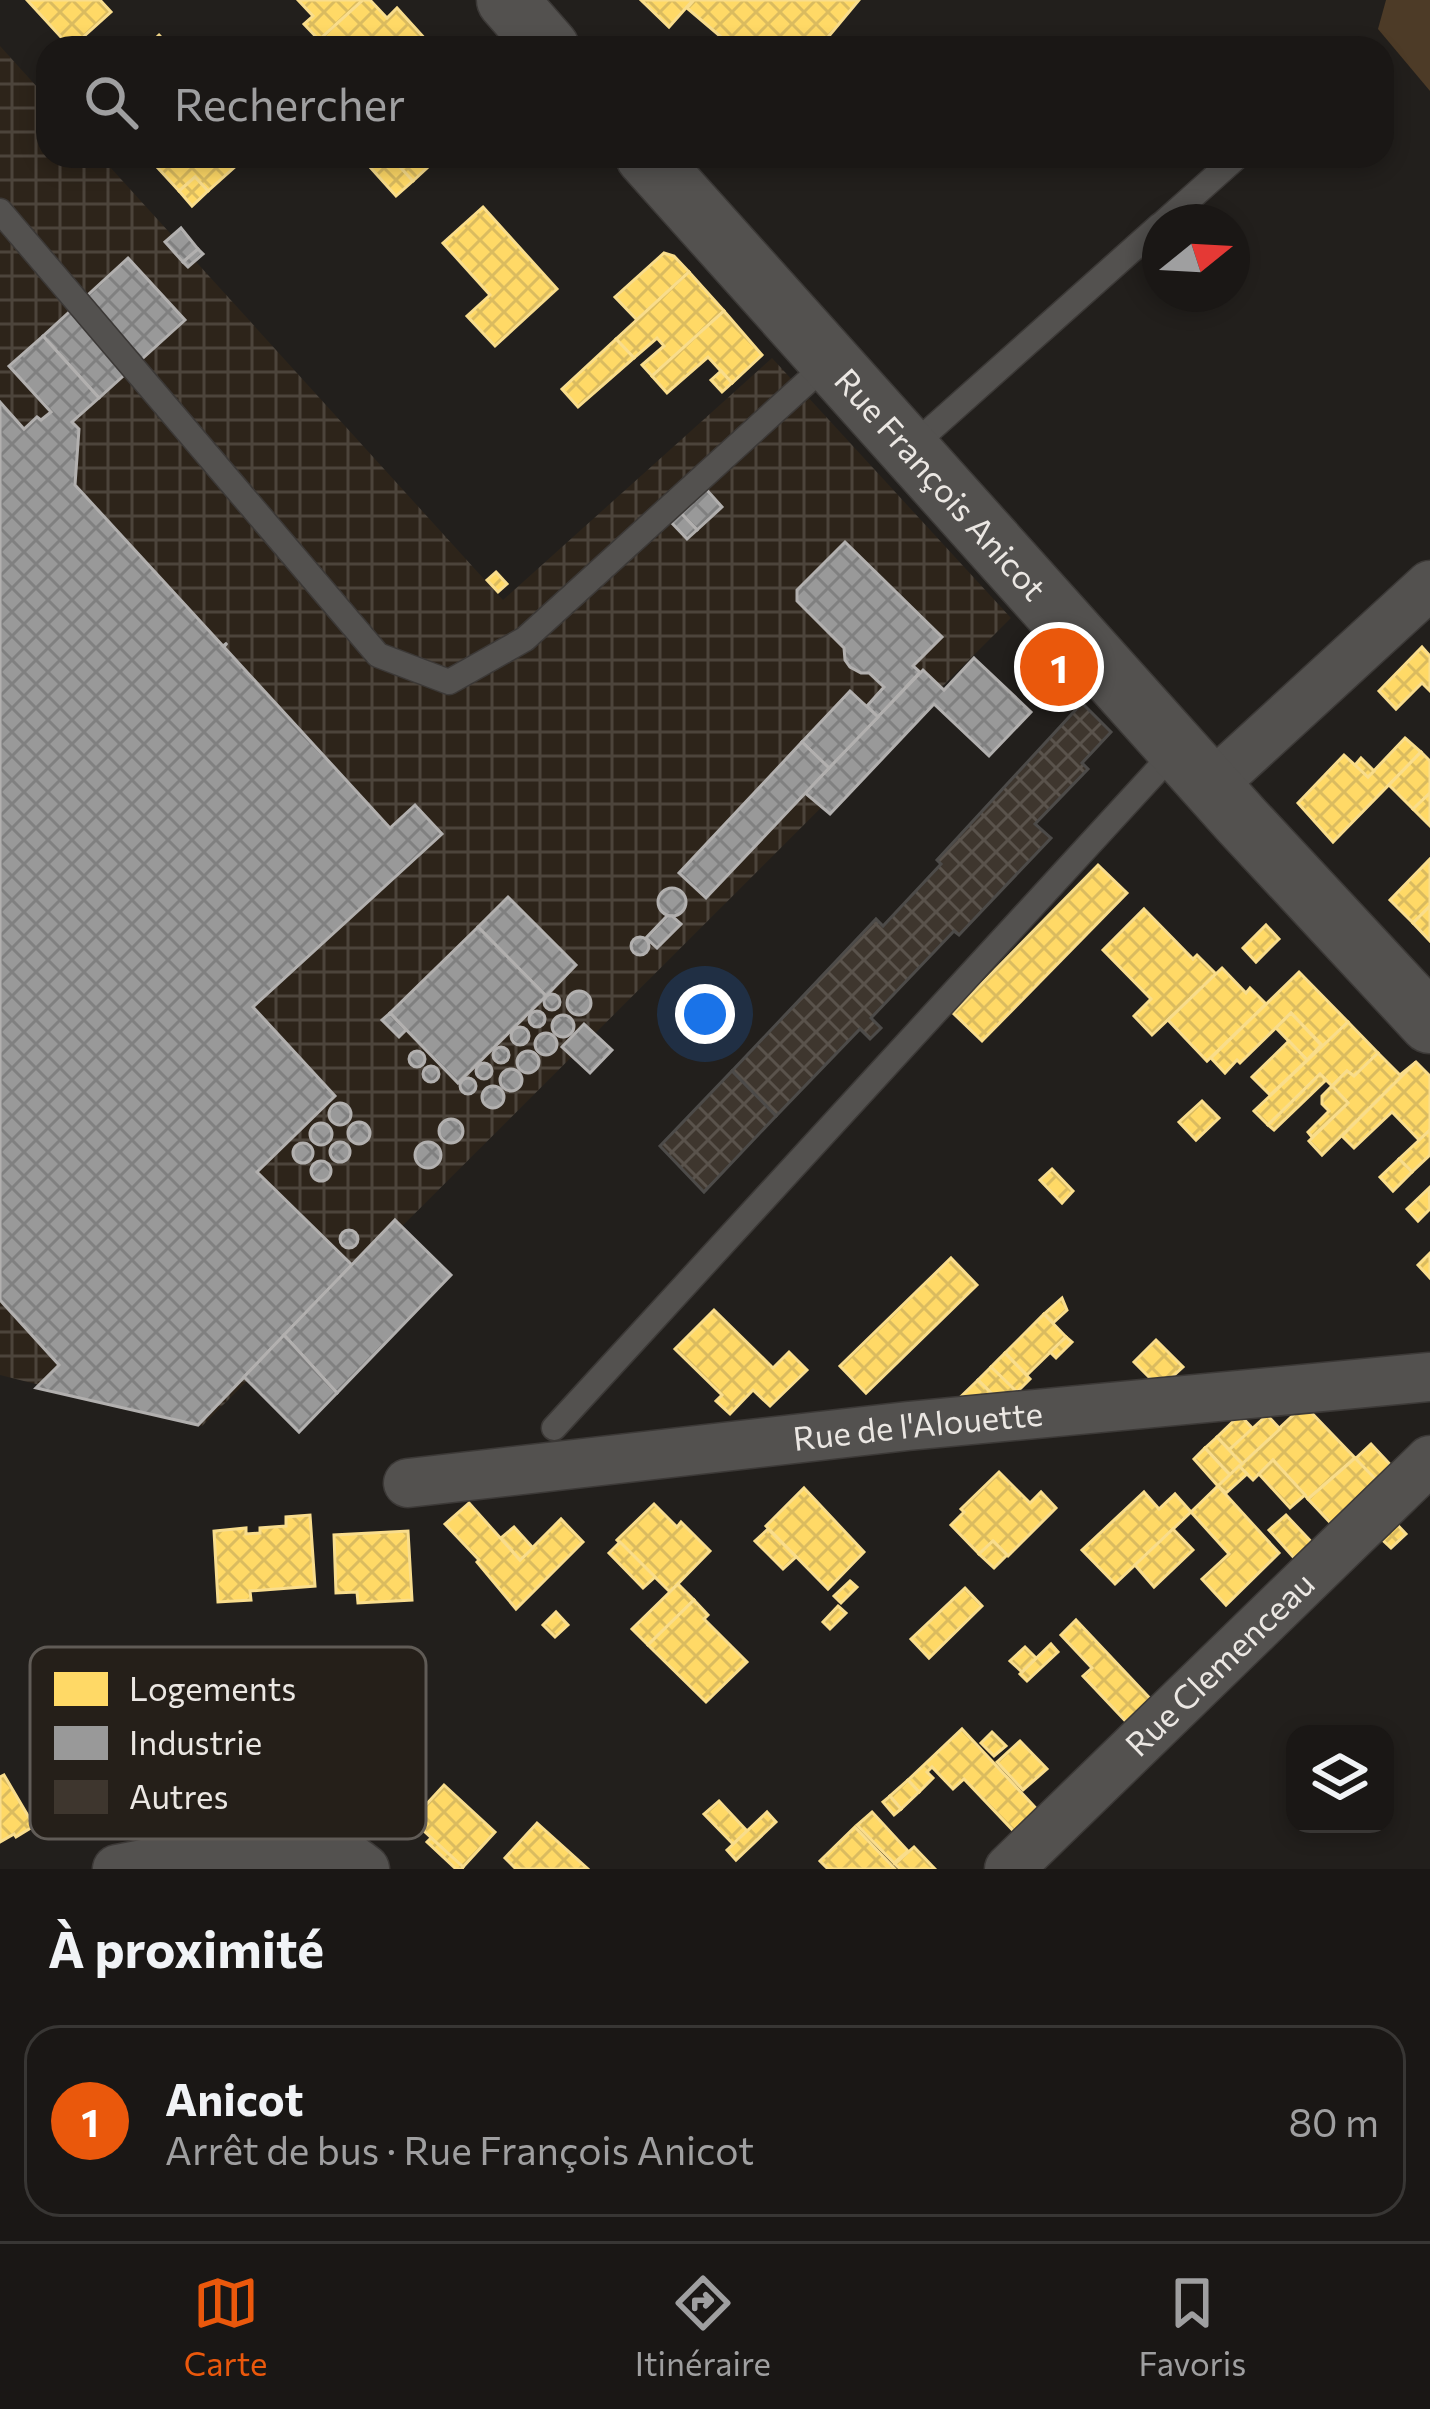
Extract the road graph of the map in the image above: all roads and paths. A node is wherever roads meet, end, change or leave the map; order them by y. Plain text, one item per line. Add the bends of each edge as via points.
1 (506, 0) edge
2 (538, 36) edge
3 (657, 168) edge
4 (1225, 168) edge
5 (1184, 204) edge
6 (0, 211) edge
7 (1142, 242) edge
8 (830, 361) junction
9 (909, 449) junction
10 (1430, 585) edge
11 (1194, 767) junction
12 (1430, 1023) edge
13 (1430, 1377) edge
14 (554, 1428) dead end
15 (1430, 1460) edge
16 (408, 1483) dead end
17 (118, 1869) edge
18 (364, 1869) edge
19 (1009, 1869) edge

1 - 2 street
3 - 8 street, Rue François Anicot
4 - 5 lane
6 - 8 lane via 378,655 449,682 526,639
7 - 9 lane
8 - 9 street, Rue François Anicot
9 - 11 street, Rue François Anicot
10 - 11 street
11 - 12 street, Rue François Anicot
11 - 14 lane
13 - 16 street, Rue de l'Alouette
15 - 19 street, Rue Clemenceau
17 - 18 street via 319,1848

